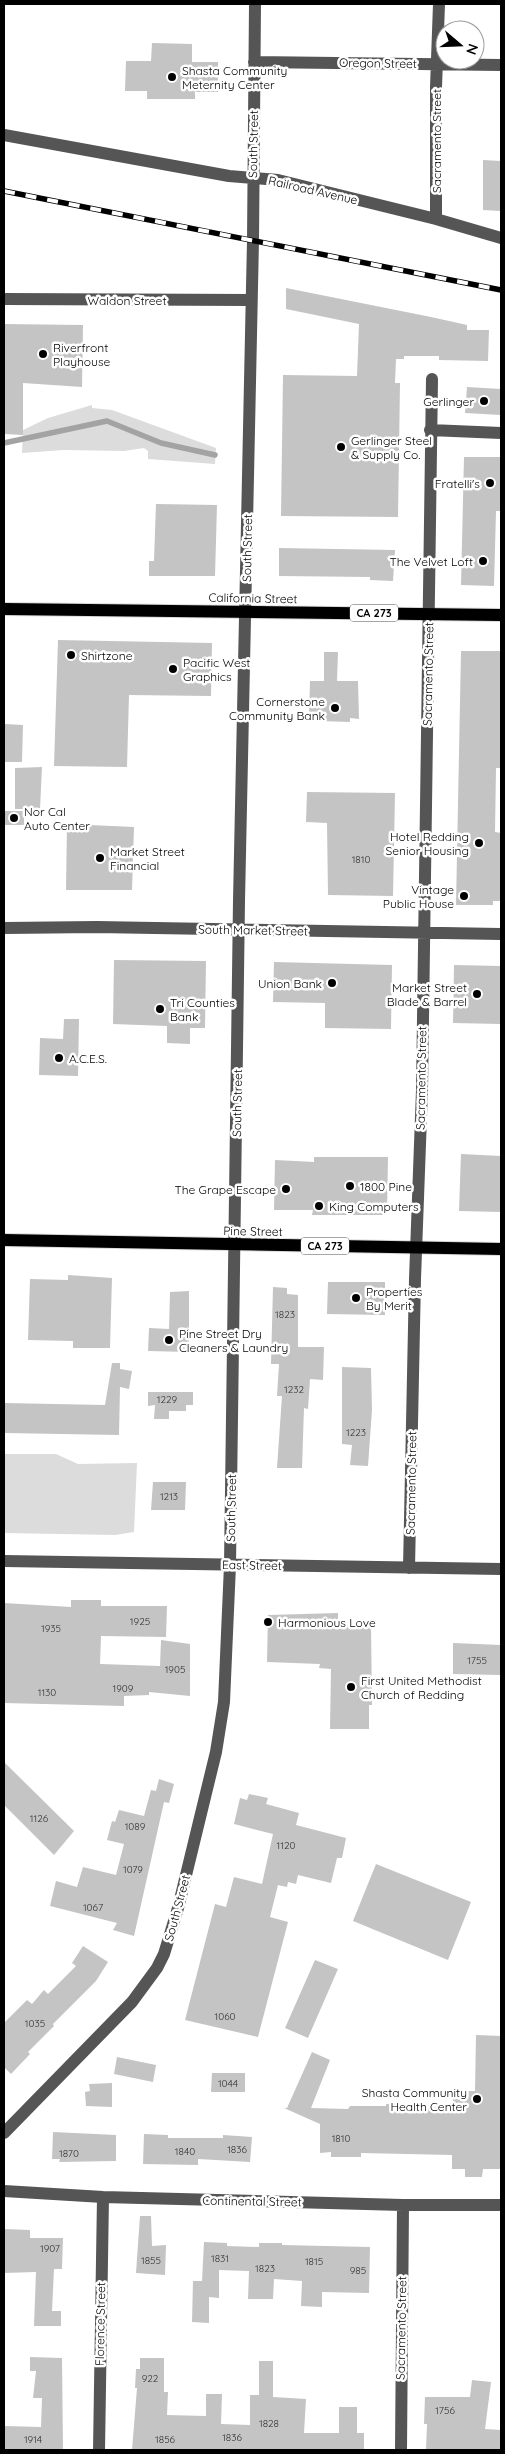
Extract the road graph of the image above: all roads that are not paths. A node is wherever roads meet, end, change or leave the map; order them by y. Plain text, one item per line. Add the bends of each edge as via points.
1 (255, 4) edge
2 (439, 4) edge
3 (438, 20) edge
4 (254, 62) junction
5 (435, 64) edge
6 (485, 65) edge
7 (501, 65) edge
8 (437, 70) edge
9 (4, 135) edge
10 (252, 178) junction
11 (436, 219) junction
12 (501, 238) edge
13 (4, 299) edge
14 (251, 300) junction
15 (432, 379) dead end
16 (430, 430) junction
17 (501, 432) edge
18 (4, 609) edge
19 (246, 612) junction
20 (429, 614) junction
21 (501, 615) edge
22 (4, 928) edge
23 (240, 929) junction
24 (425, 932) junction
25 (501, 934) edge
26 (4, 1240) edge
27 (234, 1245) junction
28 (416, 1248) junction
29 (501, 1249) edge
30 (4, 1560) edge
31 (230, 1565) junction
32 (409, 1568) junction
33 (501, 1569) edge
34 (4, 2133) edge
35 (4, 2191) edge
36 (103, 2197) junction
37 (403, 2205) junction
38 (501, 2205) edge
39 (99, 2450) edge
40 (400, 2450) edge

1 - 4 street, South Street
2 - 3 street, Sacramento Street
4 - 5 street, Oregon Street
4 - 10 street, South Street
6 - 7 street, Oregon Street
8 - 11 street, Sacramento Street
9 - 10 street, Railroad Avenue via 140,162
10 - 11 street, Railroad Avenue via 278,180
10 - 14 street, South Street
11 - 12 street, Railroad Avenue
13 - 14 street, Waldon Street
14 - 19 street, South Street
15 - 16 street, Sacramento Street
16 - 17 street
16 - 20 street, Sacramento Street
18 - 19 main road, California Street / CA 273
19 - 20 main road, California Street / CA 273
19 - 23 street, South Street
20 - 21 main road, California Street / CA 273
20 - 24 street, Sacramento Street
22 - 23 street, South Market Street
23 - 24 street, South Market Street
23 - 27 street, South Street
24 - 25 street, South Market Street
24 - 28 street, Sacramento Street
26 - 27 main road, Pine Street / CA 273
27 - 28 main road, Pine Street / CA 273
27 - 31 street, South Street
28 - 29 main road, Pine Street / CA 273
28 - 32 street, Sacramento Street
30 - 31 street, East Street
31 - 32 street, East Street
31 - 34 street, South Street via 227,1674 220,1730 164,1954 132,2002
32 - 33 street, East Street
35 - 36 street, Continental Street
36 - 37 street, Continental Street
36 - 39 street, Florence Street
37 - 38 street, Continental Street
37 - 40 street, Sacramento Street

